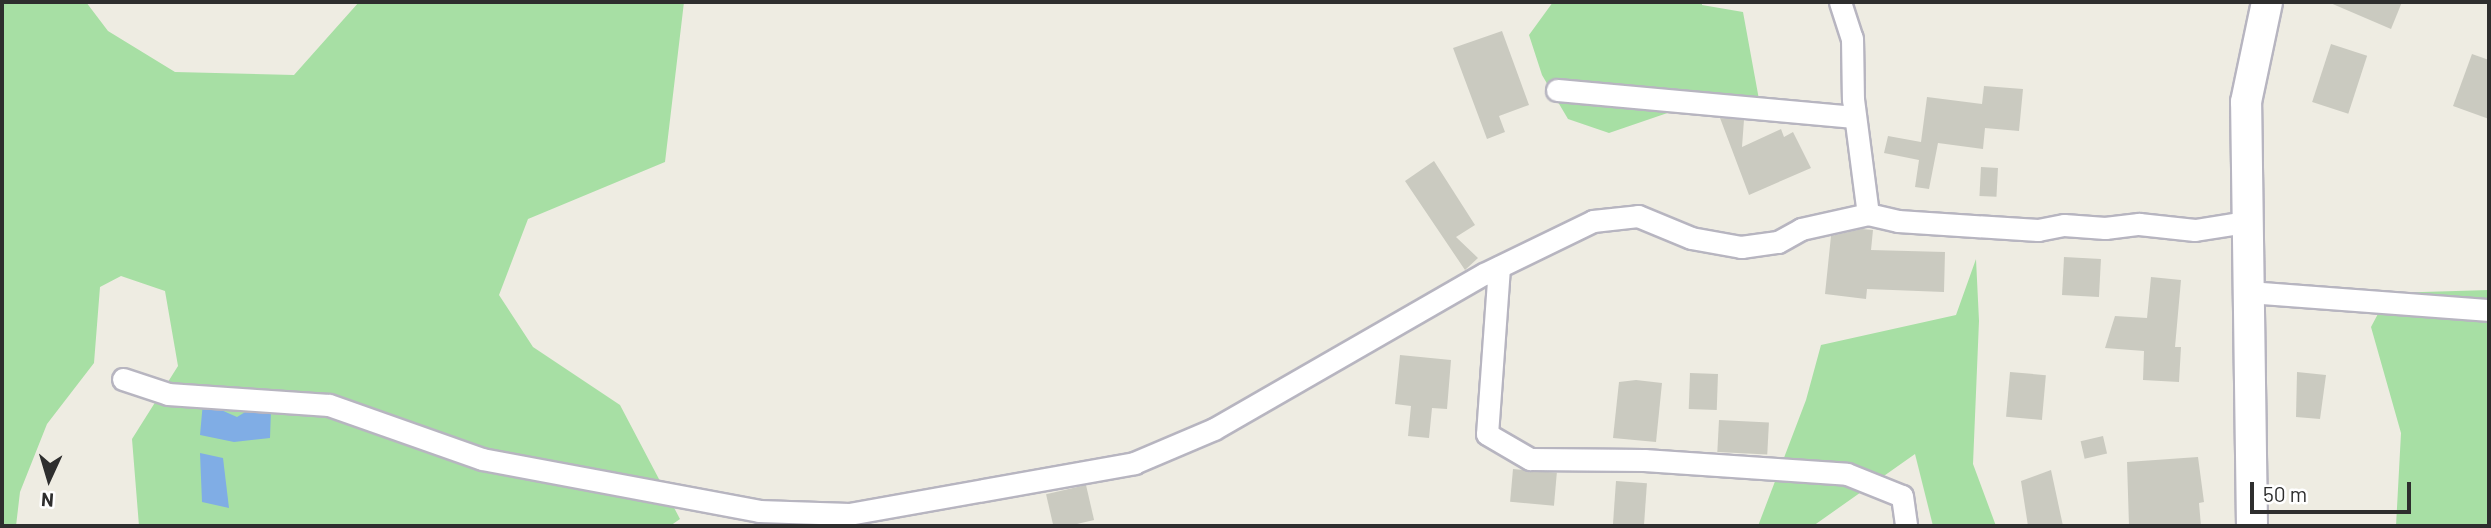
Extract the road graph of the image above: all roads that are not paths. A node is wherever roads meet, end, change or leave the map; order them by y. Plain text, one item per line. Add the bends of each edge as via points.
1 (1840, 2) edge
2 (2267, 2) edge
3 (1557, 90) dead end
4 (1854, 117) junction
5 (1868, 214) junction
6 (2246, 222) junction
7 (1499, 267) junction
8 (2249, 292) junction
9 (2489, 310) edge
10 (123, 379) dead end
11 (1906, 526) edge
12 (2252, 526) edge

1 - 4 street via 1852,38
2 - 6 main road via 2246,102
3 - 4 street
4 - 5 street
5 - 6 street via 1898,221 2038,230 2139,224 2194,230
5 - 7 street via 1801,229 1778,242 1741,247 1691,238 1638,216 1593,221
6 - 8 main road
7 - 10 street via 1214,429 1134,463 849,514 759,511 482,459 328,405 168,394
7 - 11 street via 1487,434 1530,459 1644,460 1847,474 1902,496
8 - 9 street
8 - 12 main road

